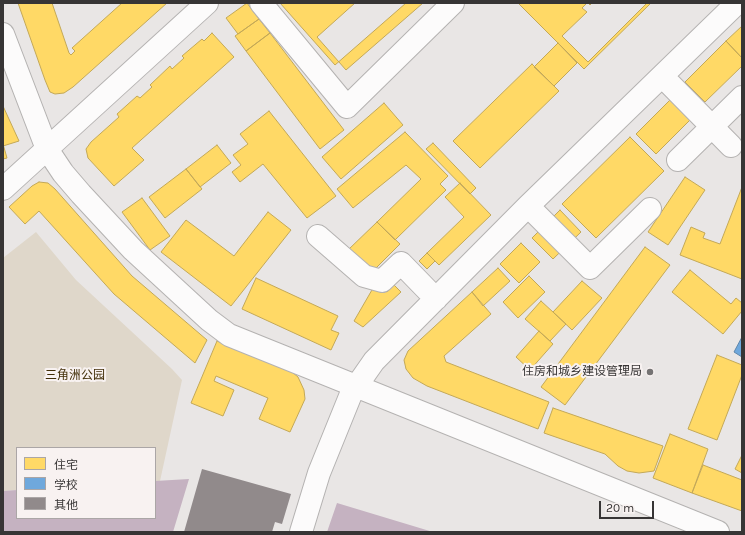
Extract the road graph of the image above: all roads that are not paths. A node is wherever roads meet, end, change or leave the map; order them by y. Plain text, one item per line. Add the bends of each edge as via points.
1 (207, 3) edge
2 (261, 3) edge
3 (452, 3) edge
4 (737, 3) edge
5 (3, 34) edge
6 (662, 76) junction
7 (742, 97) edge
8 (712, 127) junction
9 (731, 146) dead end
10 (47, 149) junction
11 (678, 160) dead end
12 (3, 190) edge
13 (528, 206) junction
14 (650, 209) dead end
15 (318, 236) dead end
16 (436, 299) junction
17 (356, 386) junction
18 (301, 532) edge
19 (718, 532) edge

1 - 10 street
2 - 3 street via 347,107
4 - 6 street
5 - 10 street
6 - 8 street
6 - 13 street
7 - 8 street
8 - 9 street
8 - 11 street
10 - 12 street
10 - 17 street via 63,173 133,250 209,320 229,335
13 - 14 street via 590,268
13 - 16 street
15 - 16 street via 364,276 382,281 401,263
16 - 17 street via 374,360
17 - 18 street via 319,473
17 - 19 street

